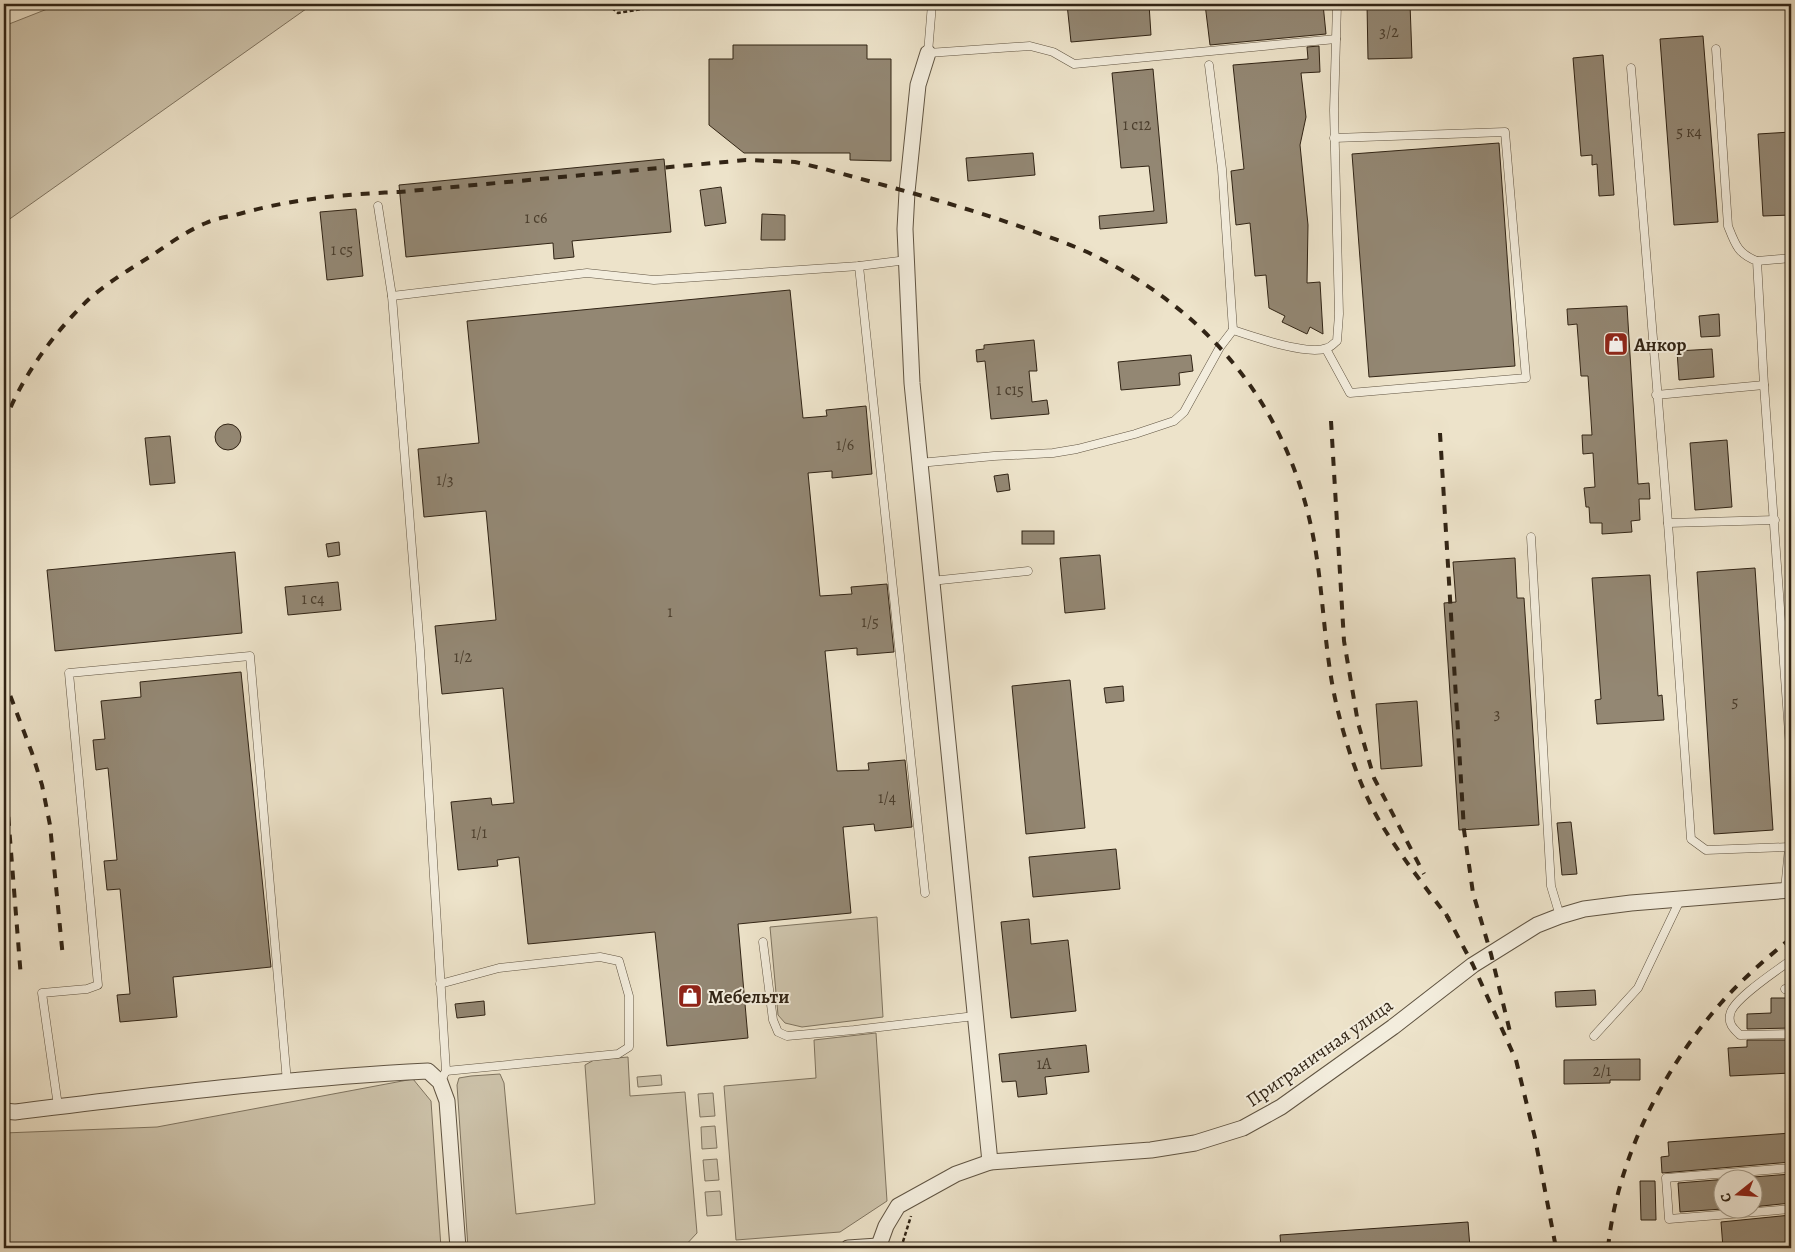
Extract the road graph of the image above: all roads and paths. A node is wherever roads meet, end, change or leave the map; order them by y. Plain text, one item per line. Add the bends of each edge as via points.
1 (607, 4) edge
2 (672, 4) edge
3 (932, 4) edge
4 (1337, 4) edge
5 (1336, 39) junction
6 (1716, 50) dead end
7 (928, 52) junction
8 (1209, 66) dead end
9 (1631, 68) dead end
10 (1334, 138) junction
11 (378, 206) dead end
12 (1791, 258) edge
13 (907, 260) junction
14 (1757, 261) junction
15 (859, 266) junction
16 (392, 296) junction
17 (1234, 330) junction
18 (1326, 349) junction
19 (1764, 385) junction
20 (1656, 395) junction
21 (919, 463) junction
22 (1775, 520) junction
23 (1668, 523) junction
24 (1531, 537) dead end
25 (1028, 571) dead end
26 (931, 580) junction
27 (1791, 761) edge
28 (1791, 827) edge
29 (1789, 847) junction
30 (1788, 890) edge
31 (925, 893) dead end
32 (1680, 900) junction
33 (1560, 916) junction
34 (763, 942) dead end
35 (1791, 960) edge
36 (440, 984) junction
37 (975, 1016) junction
38 (1791, 1034) edge
39 (1594, 1036) dead end
40 (443, 1076) junction
41 (287, 1082) junction
42 (58, 1106) junction
43 (4, 1111) edge
44 (990, 1162) junction
45 (1791, 1168) edge
46 (919, 1193) junction
47 (1791, 1209) edge
48 (878, 1247) edge
49 (458, 1248) edge
50 (848, 1248) edge
51 (901, 1248) edge

1 - 2 path via 618,13
3 - 7 lane
4 - 5 lane
5 - 7 lane via 1074,64 1053,52 1030,46
5 - 10 lane
6 - 14 lane via 1728,226 1734,244 1746,257
7 - 13 street via 918,85 907,192
8 - 17 lane via 1222,169
9 - 20 lane
10 - 18 lane via 1339,314 1337,341
10 - 18 lane via 1505,132 1526,378 1350,393
11 - 16 lane
12 - 14 lane
13 - 15 lane
13 - 21 street
14 - 19 lane
15 - 16 lane via 654,280 587,272
15 - 31 lane
16 - 36 lane via 420,650
17 - 18 lane via 1309,350
17 - 21 lane via 1220,347 1184,412 1174,421 1061,452
19 - 20 lane
19 - 22 lane
20 - 23 lane
21 - 26 street
22 - 23 lane
22 - 27 lane
23 - 29 lane via 1691,839 1706,850
24 - 33 lane via 1551,886
25 - 26 lane
26 - 37 street
28 - 29 lane
29 - 30 lane
30 - 32 street, Приграничная улица
32 - 33 street, Приграничная улица via 1584,909
32 - 39 lane via 1638,988
33 - 44 street, Приграничная улица via 1538,925 1473,965 1281,1108 1243,1128 1196,1143 1150,1150
34 - 37 lane via 773,1020 778,1032 787,1036
35 - 38 lane via 1734,1005 1730,1015 1732,1027 1740,1035
36 - 40 lane
36 - 40 lane via 499,968 600,957 619,961 628,996 629,1047 618,1054
37 - 44 street
40 - 41 street via 428,1071
40 - 49 street
41 - 42 street
41 - 42 lane via 250,656 68,673 98,985 42,993
42 - 43 street
44 - 46 street, Приграничная улица via 956,1174
45 - 47 lane via 1666,1178 1669,1219
46 - 48 street, Приграничная улица via 898,1206
46 - 51 path
48 - 50 street

